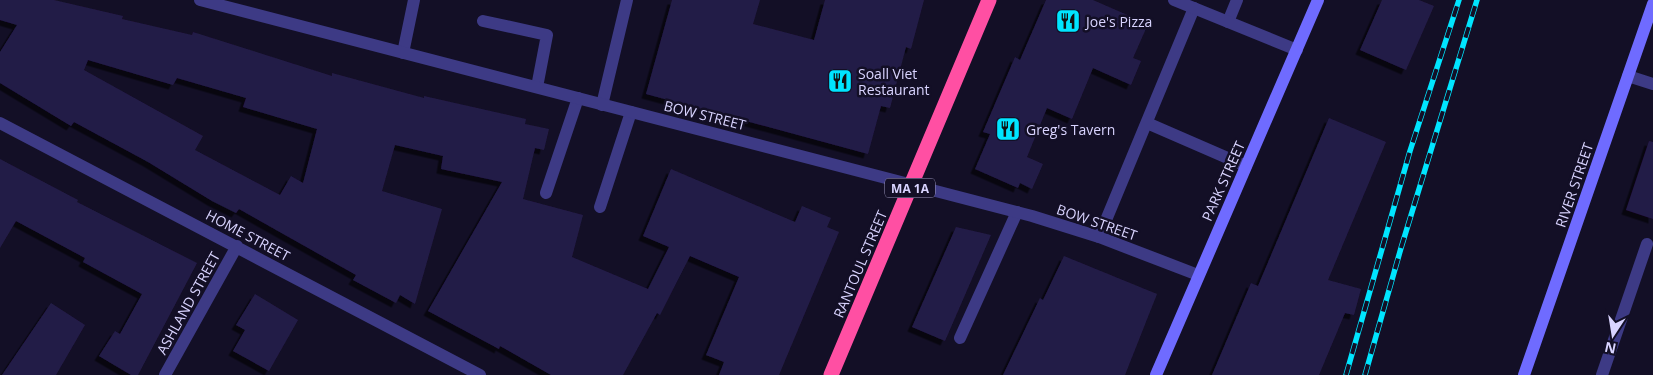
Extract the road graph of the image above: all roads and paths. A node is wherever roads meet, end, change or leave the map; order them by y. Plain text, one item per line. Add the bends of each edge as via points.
1 (200, 0) edge
2 (414, 0) edge
3 (627, 0) edge
4 (989, 0) edge
5 (1174, 0) edge
6 (1237, 0) edge
7 (1318, 0) edge
8 (1653, 4) edge
9 (1194, 8) junction
10 (484, 21) dead end
11 (1228, 22) junction
12 (1297, 50) junction
13 (403, 53) junction
14 (1628, 76) junction
15 (1653, 84) edge
16 (537, 87) junction
17 (578, 98) junction
18 (602, 105) junction
19 (631, 112) junction
20 (0, 123) edge
21 (1147, 123) junction
22 (1246, 166) junction
23 (912, 183) junction
24 (546, 192) dead end
25 (600, 208) dead end
26 (1017, 212) junction
27 (1099, 237) junction
28 (1647, 244) dead end
29 (237, 246) junction
30 (1198, 274) junction
31 (960, 338) dead end
32 (165, 375) edge
33 (480, 375) edge
34 (831, 375) edge
35 (1156, 375) edge
36 (1524, 375) edge
37 (1602, 375) edge

1 - 13 street, BOW STREET
2 - 13 street
3 - 18 street
4 - 23 highway, RANTOUL STREET / MA 1A
5 - 9 street
6 - 11 street
7 - 12 street, PARK STREET
8 - 14 street, RIVER STREET
9 - 11 street
9 - 21 street
10 - 16 street via 547,35
11 - 12 street
12 - 22 street, PARK STREET
13 - 16 street, BOW STREET
14 - 15 street
14 - 36 street, RIVER STREET
16 - 17 street, BOW STREET
17 - 18 street, BOW STREET
17 - 24 street
18 - 19 street, BOW STREET
19 - 23 street, BOW STREET
19 - 25 street
20 - 29 street, HOME STREET
21 - 22 street
21 - 27 street
22 - 30 street, PARK STREET
23 - 26 street, BOW STREET
23 - 34 highway, RANTOUL STREET / MA 1A
26 - 27 street, BOW STREET
26 - 31 street
27 - 30 street, BOW STREET
28 - 37 street
29 - 32 street, ASHLAND STREET
29 - 33 street, HOME STREET
30 - 35 street, PARK STREET

